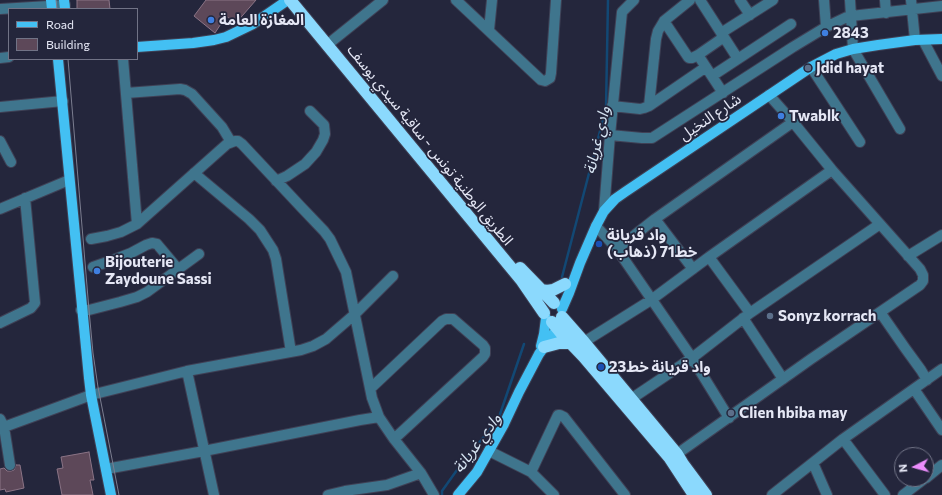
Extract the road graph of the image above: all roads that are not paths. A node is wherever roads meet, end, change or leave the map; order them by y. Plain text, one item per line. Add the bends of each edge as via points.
1 (289, 0) edge
2 (297, 0) edge
3 (383, 0) edge
4 (456, 0) edge
5 (492, 0) edge
6 (556, 0) edge
7 (622, 0) edge
8 (634, 0) edge
9 (690, 0) edge
10 (700, 0) edge
11 (740, 0) edge
12 (773, 0) edge
13 (824, 0) edge
14 (850, 0) edge
15 (886, 0) edge
16 (52, 5) edge
17 (64, 5) edge
18 (911, 5) edge
19 (942, 6) edge
20 (21, 8) edge
21 (622, 12) junction
22 (886, 12) junction
23 (750, 15) junction
24 (851, 16) junction
25 (664, 21) junction
26 (791, 24) dead end
27 (826, 27) junction
28 (489, 30) junction
29 (722, 35) junction
30 (942, 39) edge
31 (919, 40) junction
32 (330, 43) junction
33 (138, 48) edge
34 (853, 49) junction
35 (698, 55) junction
36 (738, 59) junction
37 (58, 60) edge
38 (123, 60) edge
39 (811, 67) junction
40 (709, 72) junction
41 (942, 76) edge
42 (723, 92) junction
43 (126, 93) junction
44 (769, 95) junction
45 (63, 100) junction
46 (612, 106) junction
47 (649, 106) junction
48 (0, 108) edge
49 (310, 111) dead end
50 (793, 122) junction
51 (900, 129) dead end
52 (610, 135) junction
53 (0, 141) edge
54 (231, 142) junction
55 (860, 142) dead end
56 (11, 162) dead end
57 (832, 170) junction
58 (194, 173) junction
59 (69, 180) junction
60 (276, 181) junction
61 (25, 198) junction
62 (0, 209) edge
63 (604, 211) junction
64 (656, 219) junction
65 (137, 224) junction
66 (880, 224) junction
67 (596, 226) junction
68 (942, 235) edge
69 (91, 239) dead end
70 (617, 249) junction
71 (199, 254) dead end
72 (908, 256) junction
73 (709, 257) junction
74 (580, 263) junction
75 (93, 267) dead end
76 (178, 268) junction
77 (693, 269) junction
78 (393, 276) dead end
79 (566, 284) junction
80 (541, 290) junction
81 (651, 300) junction
82 (81, 310) junction
83 (880, 312) junction
84 (355, 314) junction
85 (555, 316) junction
86 (747, 316) junction
87 (0, 323) edge
88 (584, 342) junction
89 (571, 343) junction
90 (541, 350) junction
91 (291, 352) junction
92 (692, 358) junction
93 (942, 369) edge
94 (187, 371) junction
95 (783, 379) junction
96 (927, 380) junction
97 (371, 388) junction
98 (914, 389) junction
99 (91, 395) junction
100 (631, 399) junction
101 (380, 417) junction
102 (729, 418) junction
103 (2, 423) edge
104 (942, 430) edge
105 (394, 439) junction
106 (843, 439) junction
107 (204, 451) junction
108 (489, 451) junction
109 (677, 454) junction
110 (813, 463) junction
111 (10, 465) dead end
112 (942, 465) edge
113 (106, 469) junction
114 (934, 471) edge
115 (531, 472) junction
116 (421, 473) junction
117 (913, 487) edge
118 (111, 495) edge
119 (214, 495) edge
120 (328, 495) edge
121 (434, 495) edge
122 (458, 495) edge
123 (554, 495) edge
124 (625, 495) edge
125 (694, 495) edge
126 (706, 495) edge
127 (772, 495) edge
128 (827, 495) edge
129 (885, 495) edge
130 (903, 495) edge

1 - 32 highway, الطريق الوطنية تونس - ساقية سيدي يوسف
1 - 33 main road via 253,24 226,37
2 - 32 highway, الطريق الوطنية تونس - ساقية سيدي يوسف
3 - 32 street
4 - 28 street
5 - 28 street
6 - 28 street via 551,73 548,80 541,80
7 - 21 street
8 - 21 street
9 - 25 street
10 - 29 street
11 - 23 street
12 - 23 street
13 - 27 street
14 - 24 street
15 - 22 street
16 - 17 street
16 - 20 street
18 - 19 street
18 - 22 street
18 - 31 street
21 - 46 street
22 - 24 street
23 - 29 street
24 - 27 street
24 - 34 street
25 - 35 street via 688,57
25 - 47 street via 656,39
26 - 36 street
27 - 42 street
29 - 35 street
29 - 36 street
30 - 31 main road, شارع النخيل
31 - 34 main road, شارع النخيل
31 - 41 street
32 - 80 highway, الطريق الوطنية تونس - ساقية سيدي يوسف
32 - 85 highway, الطريق الوطنية تونس - ساقية سيدي يوسف via 522,281
34 - 39 main road, شارع النخيل via 836,54
34 - 51 street
35 - 40 street
36 - 40 street
37 - 45 main road
38 - 43 street
39 - 44 main road, شارع النخيل
39 - 55 street
40 - 42 street
40 - 47 street
42 - 52 street via 652,138
43 - 54 street via 185,90 192,94 222,127
43 - 65 street
44 - 50 street
44 - 63 main road, شارع النخيل via 625,192
45 - 48 street
45 - 59 main road
46 - 47 street via 640,109
46 - 52 street
49 - 60 street via 324,125 323,140 305,164
50 - 57 street
50 - 64 street
52 - 63 street
53 - 56 street
54 - 58 street
54 - 60 street via 238,141 242,144
57 - 66 street
57 - 73 street
58 - 65 street
58 - 91 street via 249,219 273,250
59 - 61 street
59 - 82 main road
60 - 84 street via 330,239 346,272
61 - 62 street
61 - 87 street via 35,303 32,308
63 - 67 main road, شارع النخيل
64 - 70 street
64 - 77 street
65 - 69 street via 121,232
66 - 72 street
66 - 86 street
67 - 70 street
67 - 74 main road, شارع النخيل
68 - 72 street
70 - 81 street
71 - 76 street
72 - 83 street via 920,269 923,281
73 - 77 street
73 - 86 street
74 - 79 main road
74 - 85 main road, شارع النخيل via 569,293
75 - 76 street via 152,243 157,244
76 - 82 street via 137,297
77 - 81 street
78 - 84 street
79 - 80 highway via 553,290
79 - 85 main road
80 - 85 highway, الطريق الوطنية تونس - ساقية سيدي يوسف
81 - 88 street
81 - 92 street
82 - 99 main road
83 - 95 street
83 - 96 street
84 - 91 street via 326,339 313,346
84 - 97 street
85 - 88 highway, الطريق الوطنية تونس - ساقية سيدي يوسف
85 - 89 highway, الطريق الوطنية تونس - ساقية سيدي يوسف
85 - 90 main road
85 - 90 main road via 544,334
86 - 92 street
86 - 95 street
88 - 100 highway, الطريق الوطنية تونس - ساقية سيدي يوسف
89 - 90 highway via 559,343
89 - 125 highway, الطريق الوطنية تونس - ساقية سيدي يوسف via 669,458
90 - 108 main road
91 - 94 street
92 - 100 street
92 - 102 street
93 - 96 street
94 - 99 street
94 - 107 street
95 - 102 street
96 - 98 street
97 - 101 street via 372,398
97 - 105 street via 446,319 453,319 485,348 483,358
98 - 104 street
98 - 106 street
99 - 103 street
99 - 113 main road
100 - 109 highway, الطريق الوطنية تونس - ساقية سيدي يوسف
101 - 105 street
101 - 107 street
102 - 109 street
103 - 111 street
105 - 116 street
106 - 110 street
106 - 129 street
107 - 113 street
107 - 119 street
108 - 115 street
108 - 122 main road via 477,472
109 - 126 highway, الطريق الوطنية تونس - ساقية سيدي يوسف
110 - 127 street
110 - 128 street
112 - 114 street
113 - 118 main road
115 - 123 street
115 - 124 street via 560,414
116 - 120 street via 387,485
116 - 121 street
117 - 130 street

